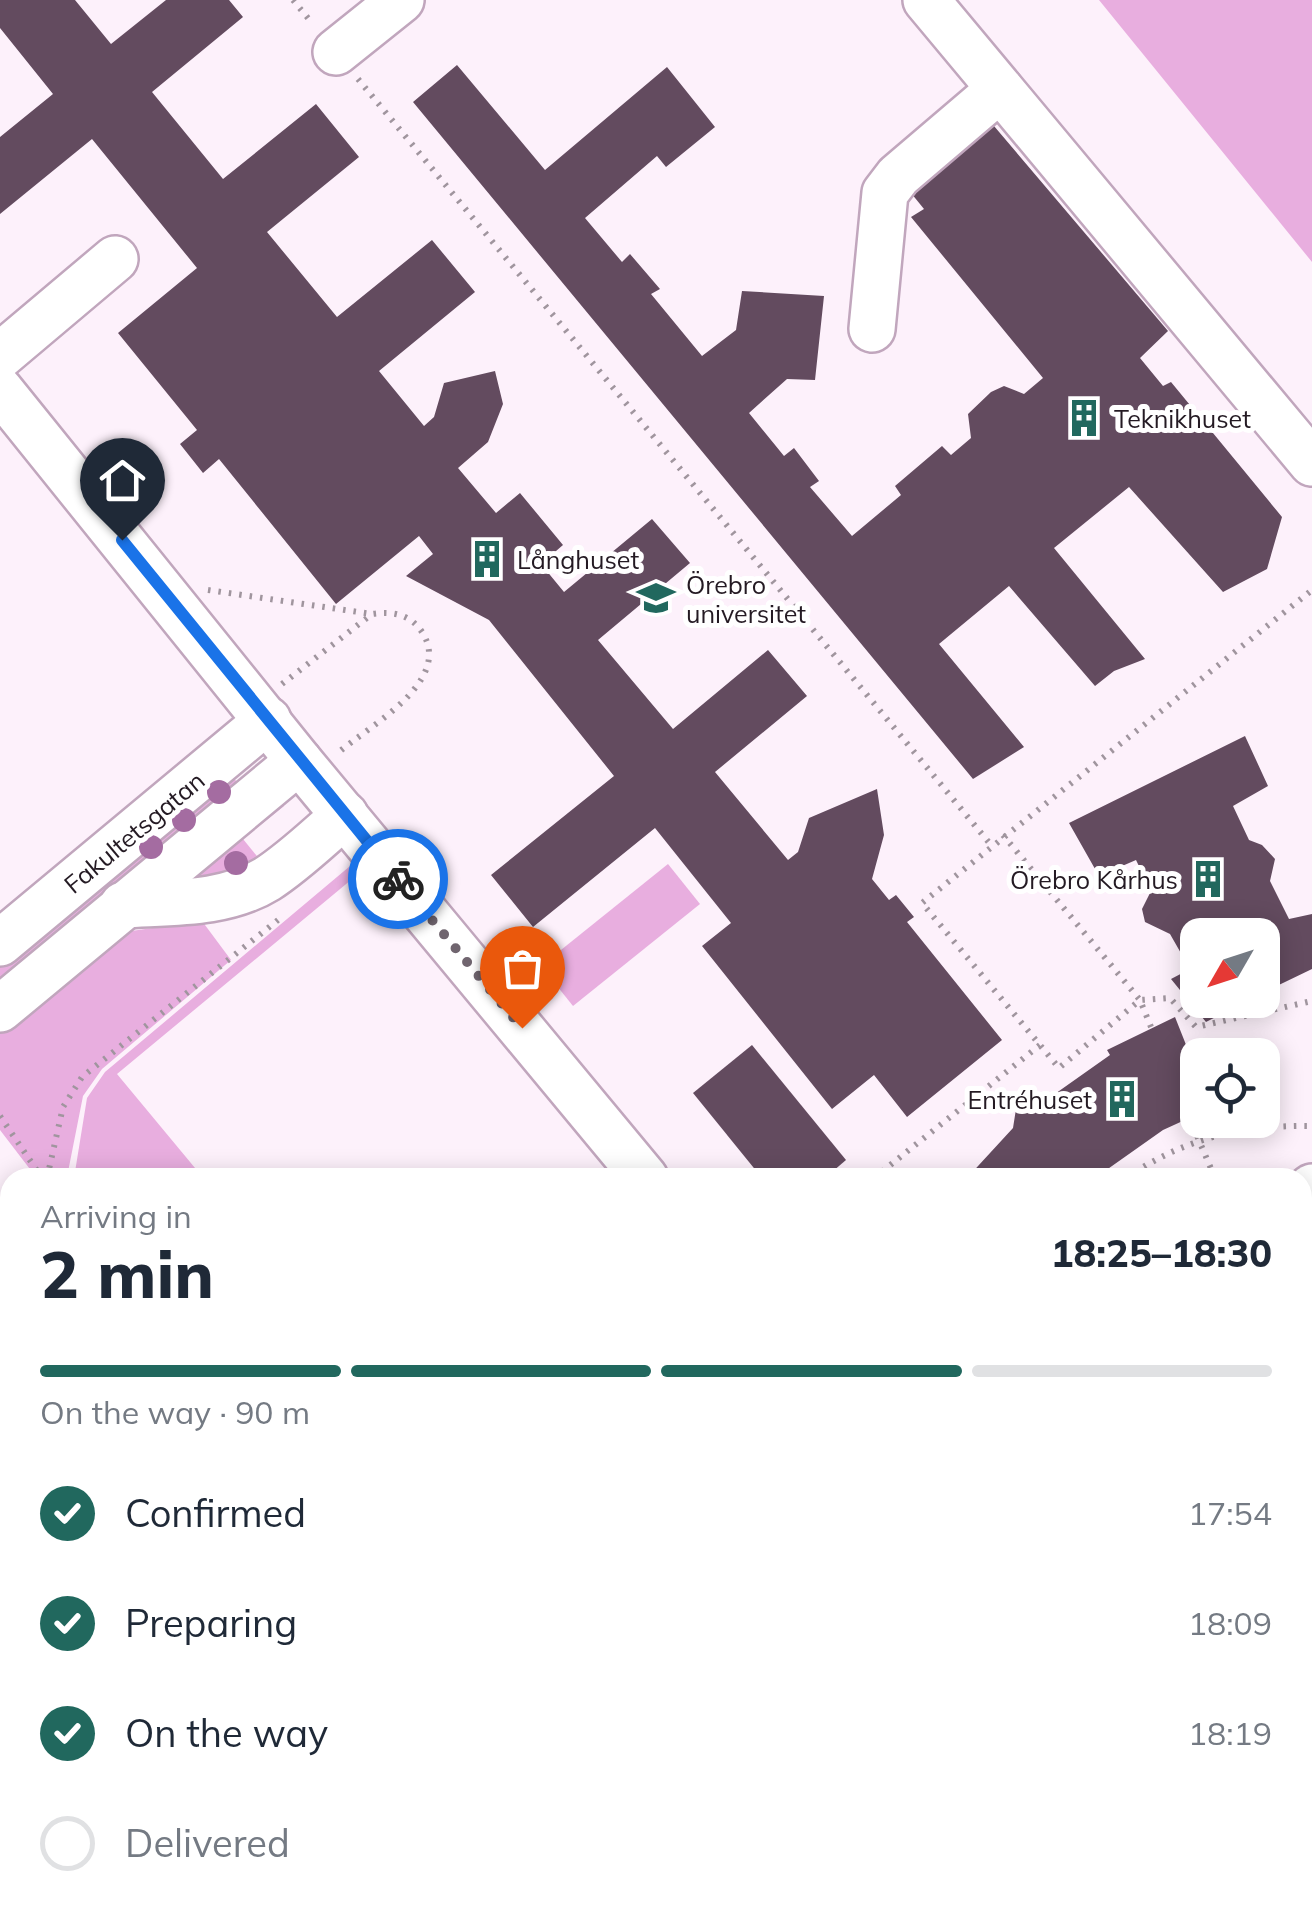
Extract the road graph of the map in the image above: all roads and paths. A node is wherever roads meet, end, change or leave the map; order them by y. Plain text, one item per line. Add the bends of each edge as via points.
1 (293, 0) edge
2 (401, 0) edge
3 (926, 0) edge
4 (336, 52) junction
5 (1000, 89) junction
6 (115, 259) dead end
7 (872, 329) dead end
8 (0, 356) edge
9 (0, 390) edge
10 (1312, 463) edge
11 (157, 582) junction
12 (1312, 590) edge
13 (372, 614) junction
14 (262, 713) junction
15 (305, 768) junction
16 (345, 815) junction
17 (1003, 835) junction
18 (991, 845) junction
19 (124, 905) junction
20 (280, 919) dead end
21 (0, 943) edge
22 (1140, 1000) junction
23 (1312, 1001) edge
24 (0, 1009) edge
25 (1152, 1027) dead end
26 (1040, 1045) junction
27 (0, 1116) edge
28 (1312, 1126) edge
29 (1198, 1139) junction
30 (37, 1168) edge
31 (47, 1168) edge
32 (637, 1168) edge
33 (886, 1168) edge
34 (1144, 1168) edge
35 (1211, 1168) edge
36 (1312, 1236) edge
37 (1312, 1247) edge

1 - 4 path
2 - 4 street
3 - 5 street
4 - 18 path
5 - 7 street via 886,193
5 - 10 street
6 - 8 street
9 - 11 street
11 - 13 path
11 - 14 street
12 - 17 path
13 - 14 path
13 - 15 path via 387,612 414,623 424,635 428,664 413,690
14 - 15 street
14 - 21 street, Fakultetsgatan
15 - 16 street
15 - 19 street, Fakultetsgatan
16 - 19 street, Fakultetsgatan via 243,891
16 - 32 street
17 - 18 path
17 - 22 path
18 - 26 path via 922,902
19 - 24 street, Fakultetsgatan
20 - 31 path via 82,1078 63,1107
22 - 23 path via 1170,998 1196,1027
22 - 25 path
22 - 26 path via 1059,1068
26 - 33 path
27 - 30 path
28 - 29 path via 1267,1126
29 - 34 path
29 - 35 path
36 - 37 path

